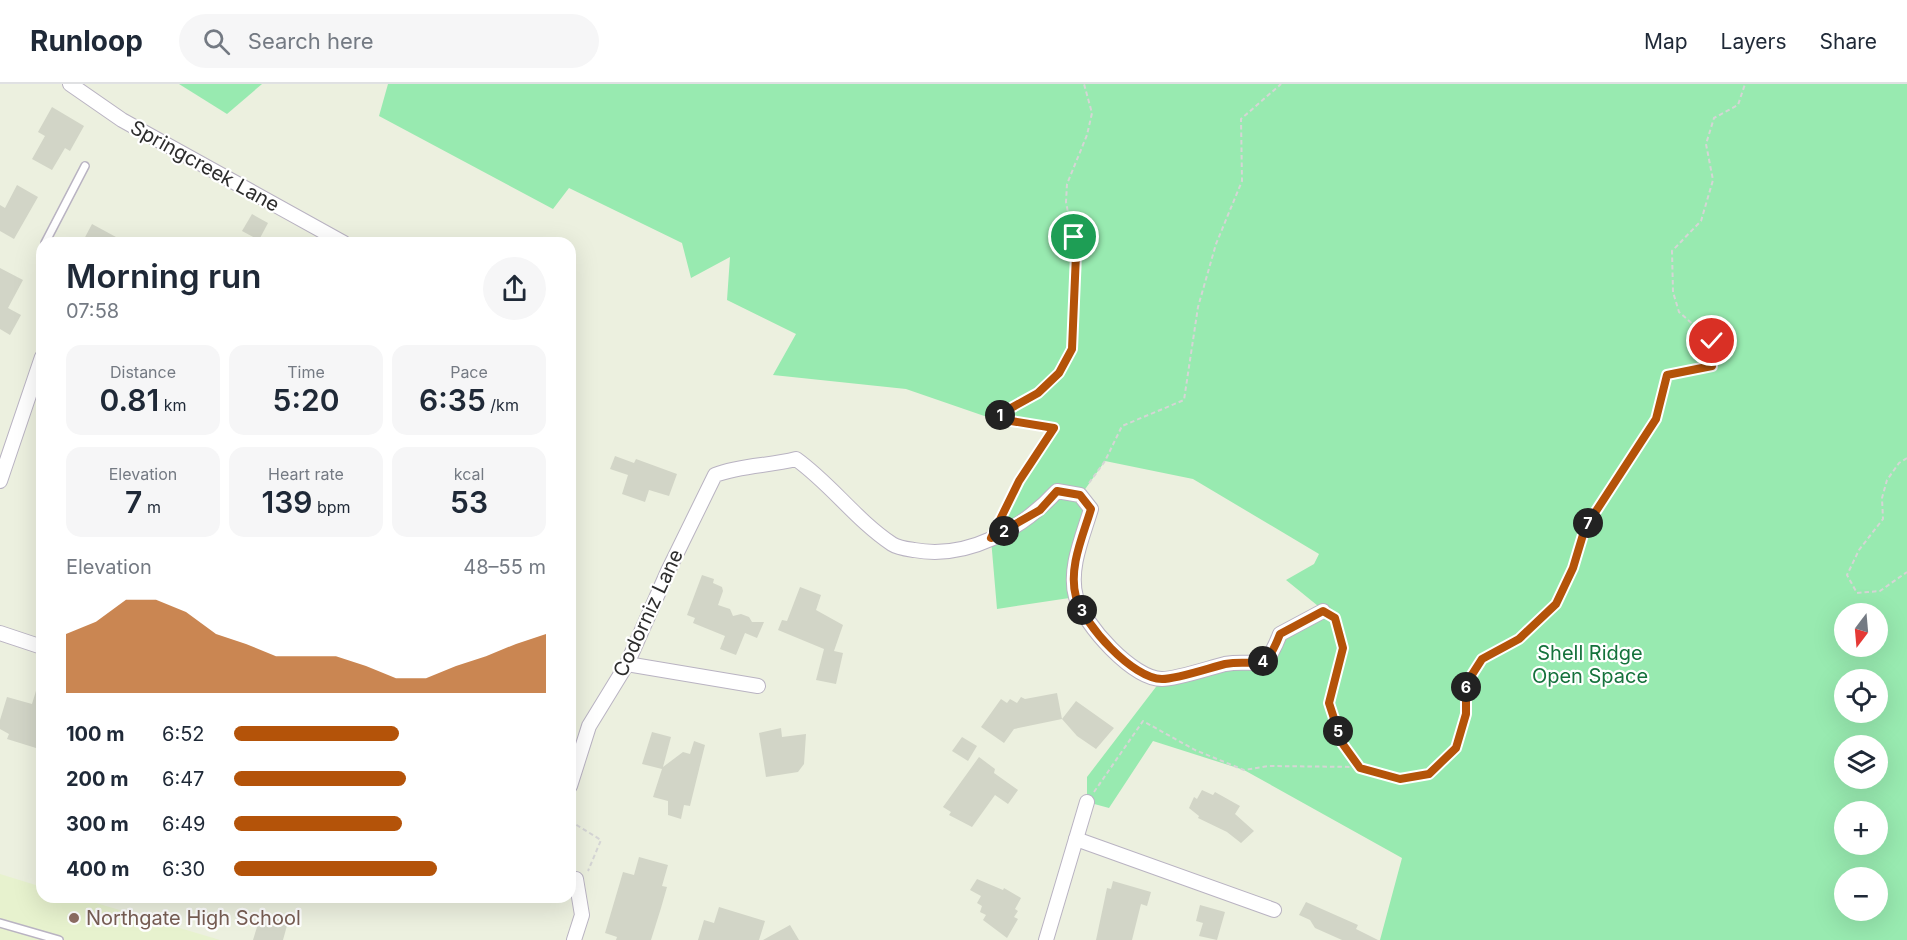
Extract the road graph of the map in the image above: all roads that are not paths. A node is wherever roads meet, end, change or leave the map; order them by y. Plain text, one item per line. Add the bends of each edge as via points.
1 (70, 84) edge
2 (85, 166) dead end
3 (48, 237) edge
4 (333, 237) edge
5 (36, 375) edge
6 (0, 481) edge
7 (1323, 611) road end
8 (0, 633) edge
9 (36, 645) edge
10 (627, 664) junction
11 (758, 686) dead end
12 (576, 767) edge
13 (1087, 802) road end
14 (1076, 839) junction
15 (576, 879) road end
16 (1274, 910) dead end
17 (0, 923) edge
18 (59, 940) edge
19 (574, 940) edge
20 (1046, 940) edge

1 - 4 street, Springcreek Lane via 122,120
2 - 3 lane
5 - 6 street
7 - 10 street, Codorniz Lane via 1280,634 1272,655 1258,665 1229,664 1162,679 1136,669 1102,641 1076,597 1074,567 1091,509 1080,495 1057,491 1040,510 991,538 959,552 926,552 895,546 796,459 735,467 715,475
8 - 9 street
10 - 11 street
10 - 12 street, Codorniz Lane via 589,726
13 - 14 street
14 - 16 street
14 - 20 street
15 - 19 street via 582,915
17 - 18 lane

